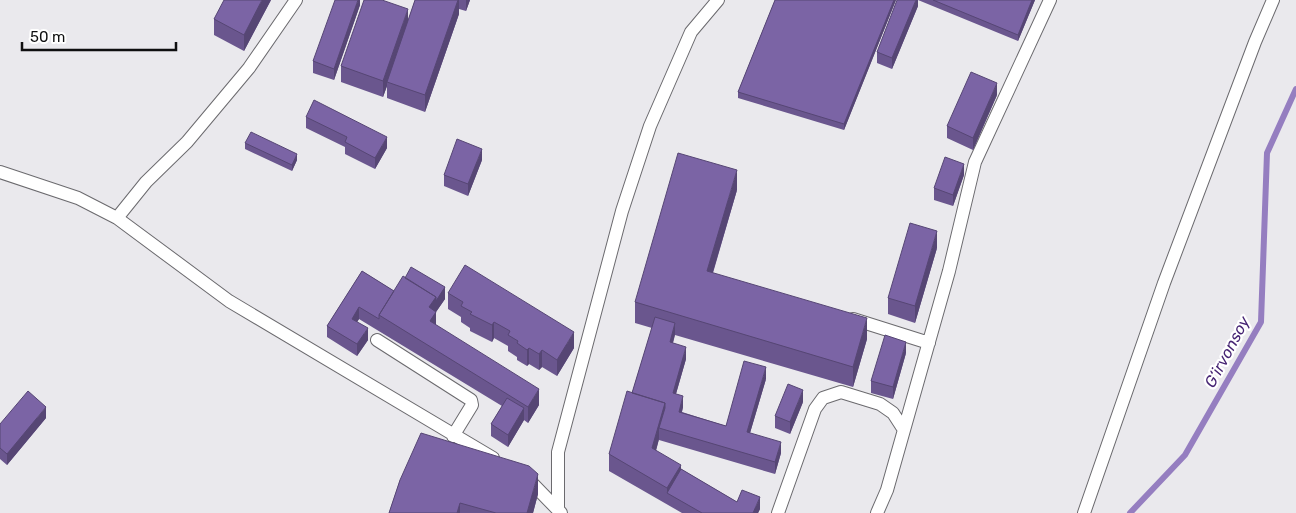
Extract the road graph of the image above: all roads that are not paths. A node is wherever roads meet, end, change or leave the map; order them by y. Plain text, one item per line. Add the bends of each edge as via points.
1 (296, 0) edge
2 (718, 0) edge
3 (1050, 0) edge
4 (1273, 0) edge
5 (0, 172) edge
6 (117, 218) junction
7 (843, 316) edge
8 (377, 340) dead end
9 (929, 343) junction
10 (904, 430) junction
11 (453, 436) junction
12 (503, 464) edge
13 (519, 474) edge
14 (559, 512) edge
15 (778, 513) edge
16 (877, 513) edge
17 (1084, 513) edge

1 - 6 lane via 249,68
2 - 14 lane via 691,32 650,126 622,211 558,452
3 - 9 lane via 975,162
4 - 17 lane via 1164,283
5 - 6 lane via 78,198
6 - 11 lane via 229,301
7 - 9 lane
8 - 11 lane via 471,400 472,406
9 - 10 lane
10 - 15 lane via 893,413 880,404 841,392 823,398 815,408
10 - 16 lane
11 - 12 lane
13 - 14 lane via 527,478

